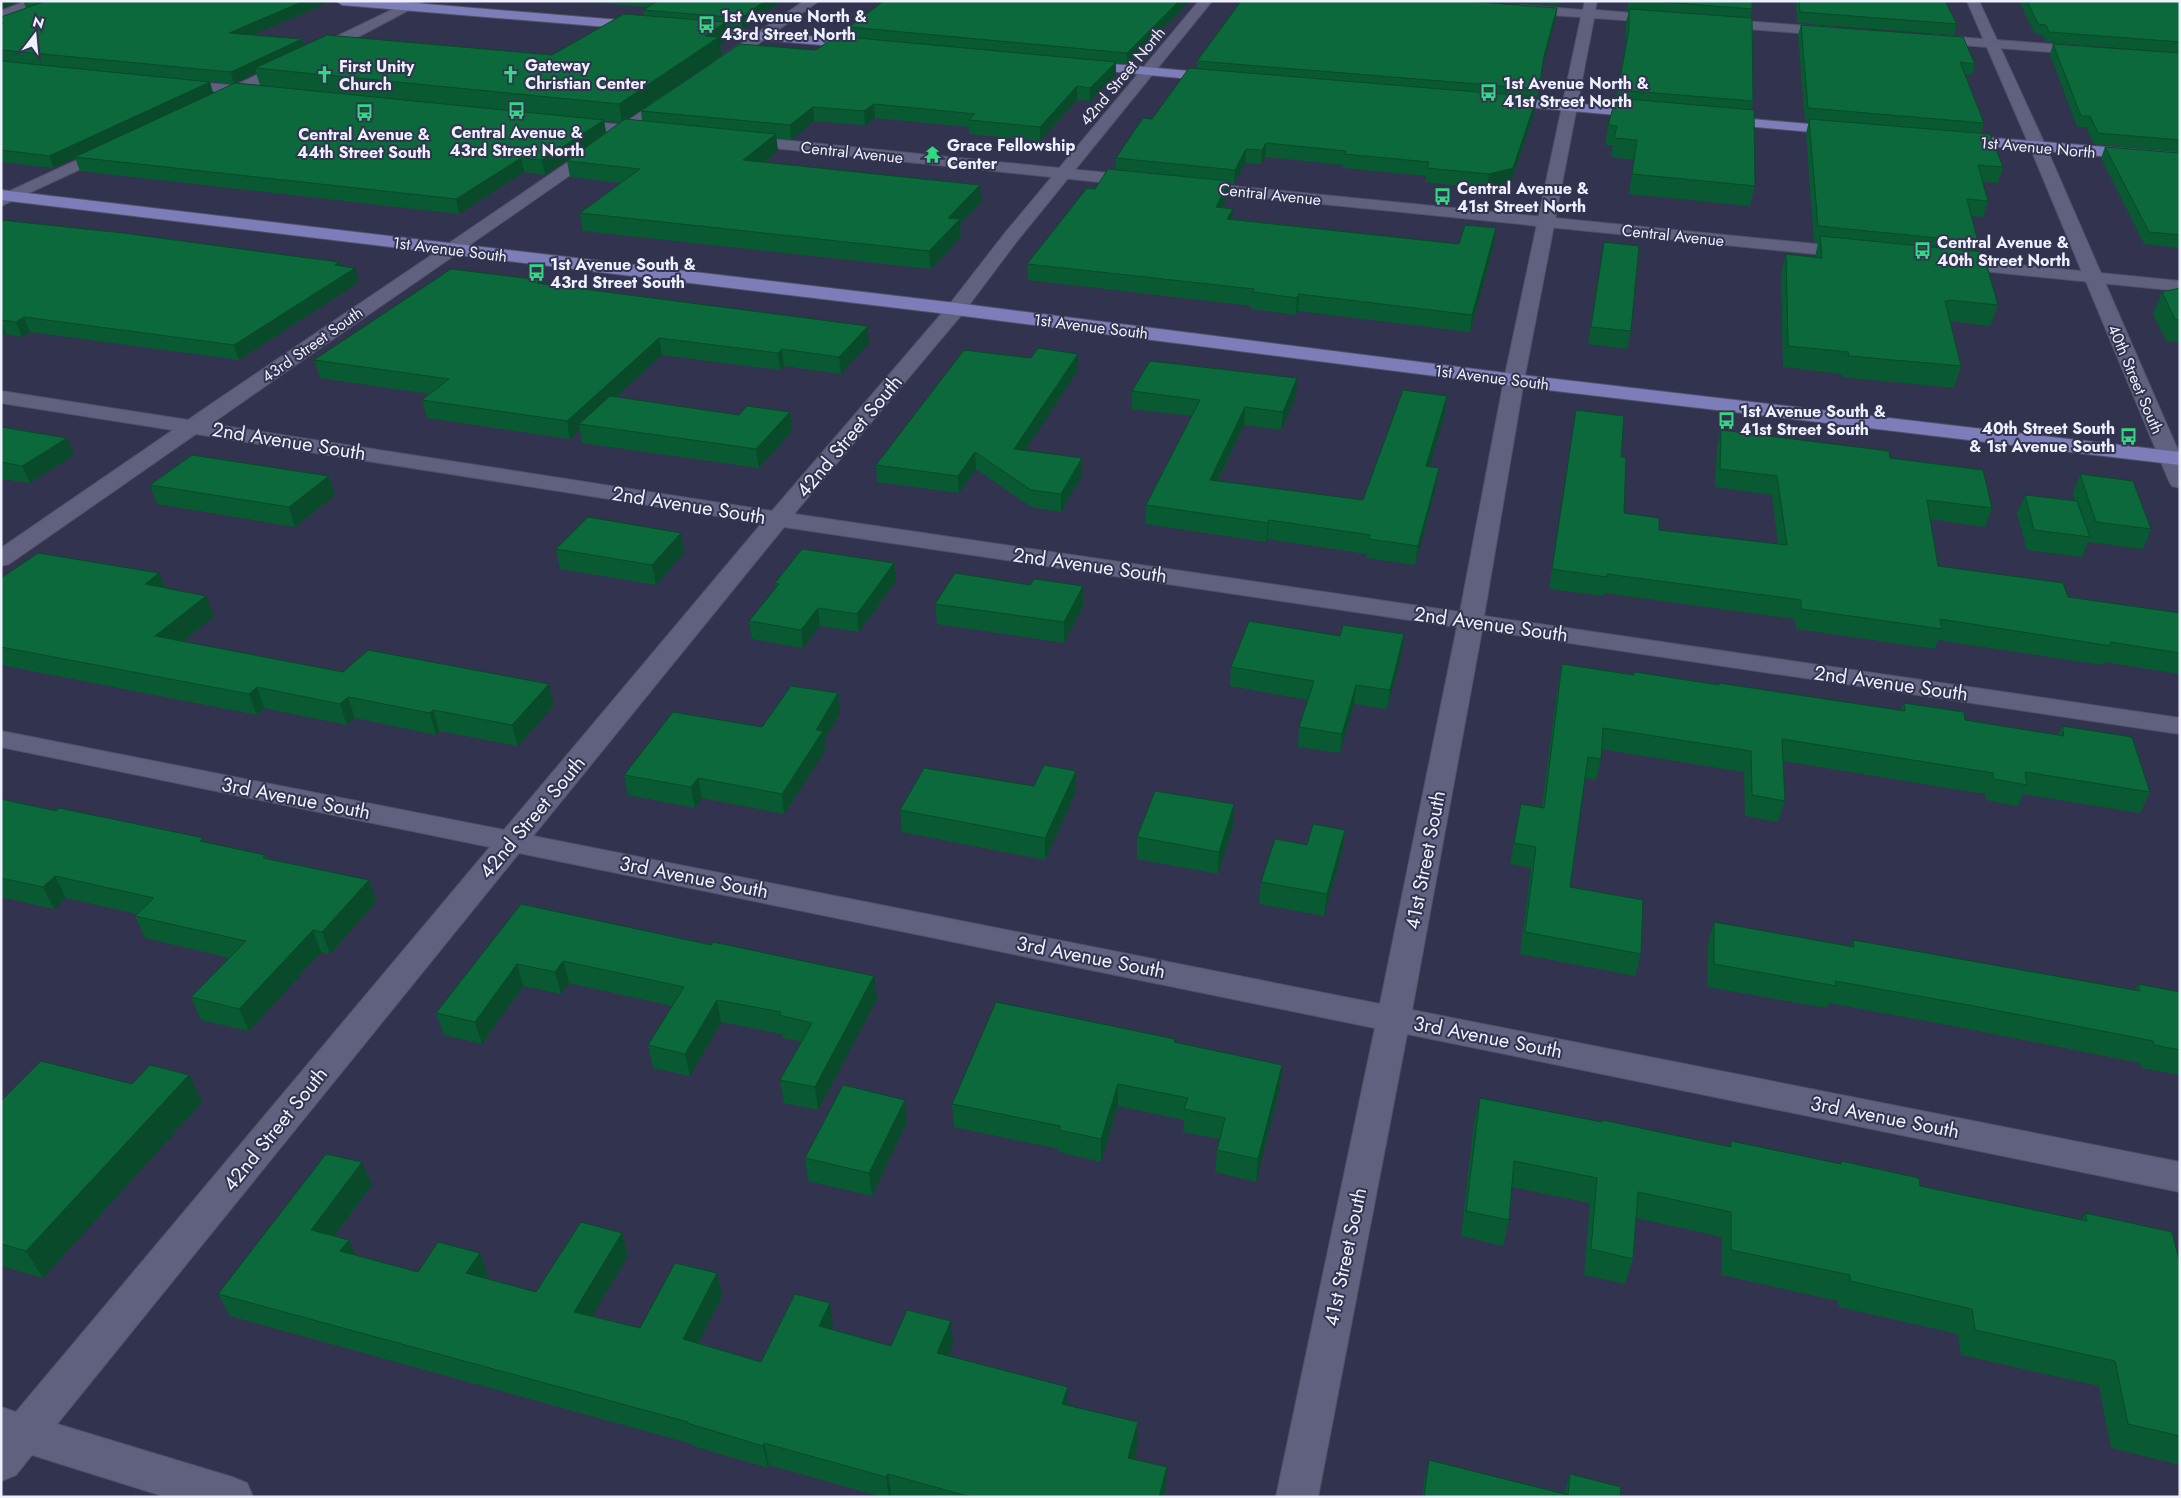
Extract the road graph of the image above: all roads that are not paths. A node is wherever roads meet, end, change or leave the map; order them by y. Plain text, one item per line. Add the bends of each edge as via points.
1 (38, 1) edge
2 (342, 1) edge
3 (813, 1) edge
4 (1206, 1) edge
5 (1973, 1) edge
6 (414, 4) edge
7 (1512, 8) edge
8 (1590, 8) edge
9 (1, 15) edge
10 (1677, 20) edge
11 (1706, 23) edge
12 (656, 27) edge
13 (675, 29) edge
14 (1854, 33) edge
15 (762, 36) junction
16 (1912, 38) edge
17 (1991, 44) junction
18 (878, 46) edge
19 (2100, 52) edge
20 (1062, 64) edge
21 (1149, 72) junction
22 (705, 74) edge
23 (1237, 79) edge
24 (158, 82) edge
25 (237, 90) junction
26 (681, 91) edge
27 (274, 94) edge
28 (1482, 100) edge
29 (202, 106) edge
30 (1570, 108) junction
31 (1660, 115) edge
32 (1700, 118) edge
33 (555, 122) edge
34 (624, 129) junction
35 (1859, 132) edge
36 (662, 133) edge
37 (1938, 138) edge
38 (729, 140) edge
39 (125, 143) edge
40 (2038, 147) junction
41 (2180, 158) edge
42 (1065, 174) junction
43 (1154, 183) edge
44 (1173, 185) edge
45 (4, 197) edge
46 (1548, 222) junction
47 (450, 249) junction
48 (1867, 254) edge
49 (1936, 261) edge
50 (2092, 277) junction
51 (2180, 286) edge
52 (956, 309) junction
53 (1514, 380) junction
54 (1, 397) edge
55 (193, 426) junction
56 (2171, 453) edge
57 (2180, 481) edge
58 (778, 519) junction
59 (1, 559) edge
60 (1471, 621) junction
61 (2180, 726) edge
62 (1, 739) edge
63 (512, 841) junction
64 (1394, 1018) junction
65 (2180, 1177) edge
66 (9, 1440) edge
67 (232, 1497) edge
68 (1297, 1497) edge

1 - 9 street
2 - 6 main road
3 - 15 street
4 - 21 street, 42nd Street North
5 - 17 street, 40th Street South
6 - 12 main road
6 - 25 street
7 - 8 street
8 - 10 street
8 - 30 street, 41st Street South
11 - 14 street
13 - 15 main road
15 - 18 main road
15 - 22 street
16 - 17 street
17 - 19 street
17 - 40 street, 40th Street South
20 - 21 main road
21 - 23 main road
21 - 42 street, 42nd Street North
24 - 25 street
25 - 27 street
25 - 29 street
26 - 34 street, 43rd Street South
28 - 30 main road
30 - 31 main road
30 - 46 street, 41st Street South
32 - 35 main road
33 - 34 street
34 - 36 street
34 - 47 street, 43rd Street South
37 - 40 main road, 1st Avenue North
38 - 42 street, Central Avenue
39 - 45 street
40 - 41 main road, 1st Avenue North
40 - 50 street, 40th Street South
42 - 43 street, Central Avenue
42 - 52 street, 42nd Street South
44 - 46 street, Central Avenue
45 - 47 main road, 1st Avenue South
46 - 48 street, Central Avenue
46 - 53 street, 41st Street South
47 - 52 main road, 1st Avenue South
47 - 55 street, 43rd Street South
49 - 50 street
50 - 51 street
50 - 56 street, 40th Street South
52 - 53 main road, 1st Avenue South
52 - 58 street, 42nd Street South
53 - 56 main road, 1st Avenue South
53 - 60 street, 41st Street South
54 - 55 street, 2nd Avenue South
55 - 58 street, 2nd Avenue South
55 - 59 street, 43rd Street South
56 - 57 street, 40th Street South
58 - 60 street, 2nd Avenue South
58 - 63 street, 42nd Street South
60 - 61 street, 2nd Avenue South
60 - 64 street, 41st Street South
62 - 63 street, 3rd Avenue South
63 - 64 street, 3rd Avenue South
63 - 66 street, 42nd Street South
64 - 65 street, 3rd Avenue South
64 - 68 street, 41st Street South
66 - 67 street

